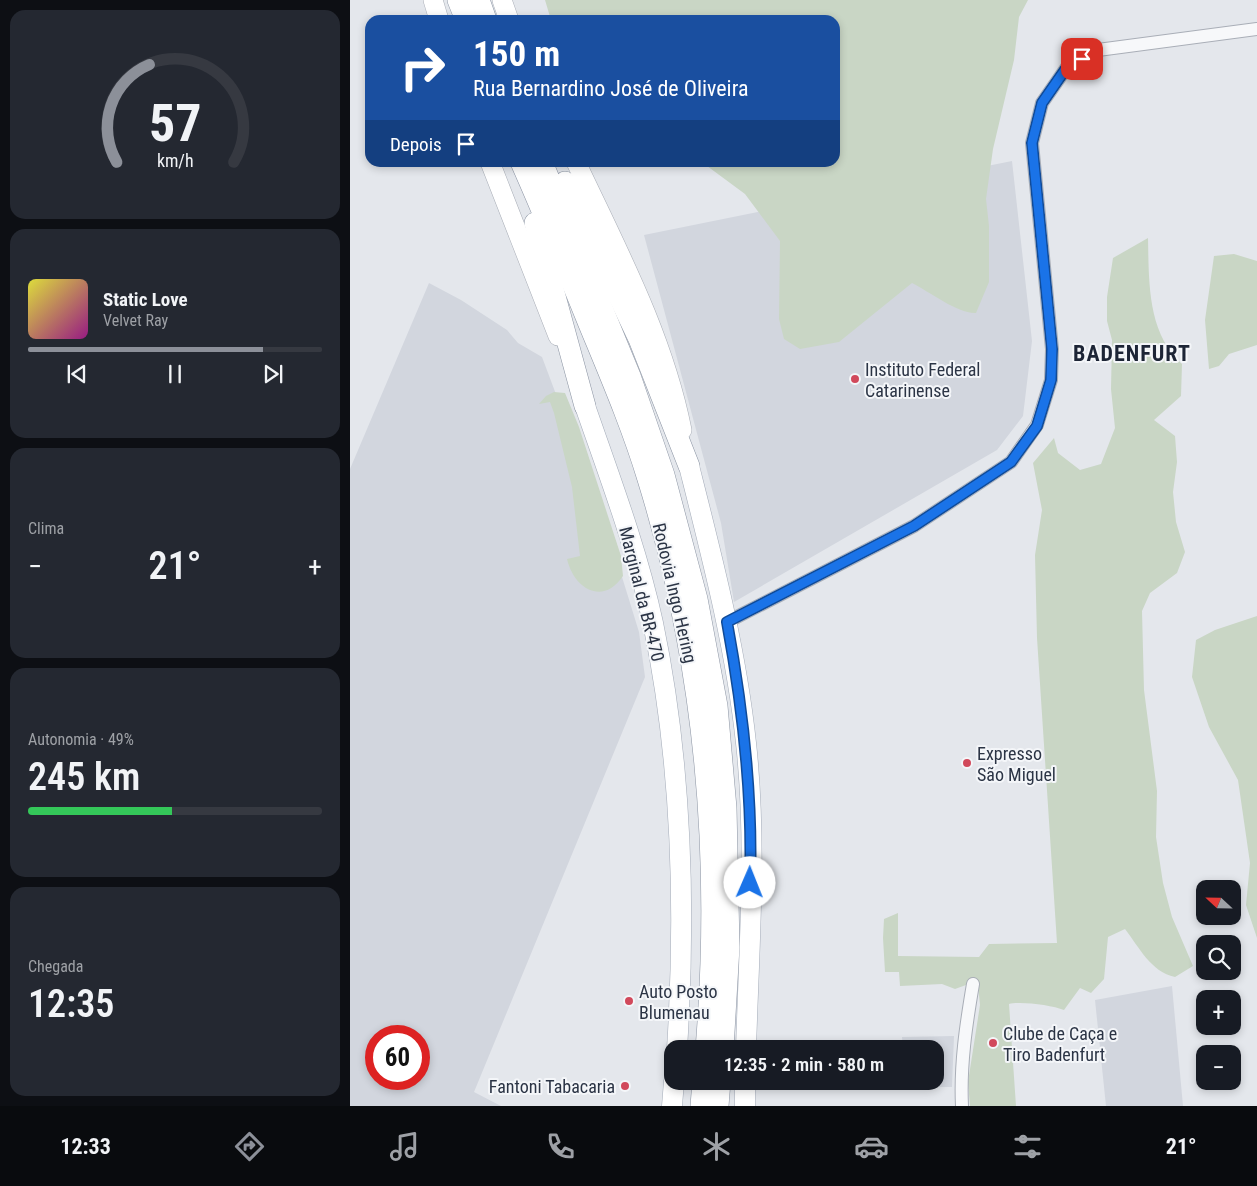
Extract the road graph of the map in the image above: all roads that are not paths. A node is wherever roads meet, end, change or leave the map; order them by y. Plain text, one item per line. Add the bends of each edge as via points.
1 (433, 0) edge
2 (458, 0) edge
3 (479, 0) edge
4 (502, 0) edge
5 (438, 15) edge
6 (464, 15) edge
7 (484, 15) edge
8 (507, 15) edge
9 (1257, 29) edge
10 (492, 167) edge
11 (518, 167) edge
12 (523, 167) edge
13 (544, 167) edge
14 (558, 167) edge
15 (578, 167) edge
16 (585, 406) junction
17 (689, 466) junction
18 (727, 622) junction
19 (973, 984) dead end
20 (678, 1040) edge
21 (707, 1040) edge
22 (723, 1040) edge
23 (746, 1040) edge
24 (673, 1090) edge
25 (702, 1090) edge
26 (719, 1090) edge
27 (745, 1090) edge
28 (672, 1106) edge
29 (701, 1106) edge
30 (718, 1106) edge
31 (745, 1106) edge
32 (962, 1106) edge

1 - 5 main road
2 - 6 highway
3 - 7 highway
4 - 8 main road
9 - 18 street via 1098,50 1067,67 1042,103 1032,143 1052,349 1051,380 1037,426 1011,462 914,526
10 - 16 main road, Marginal da BR-470
11 - 16 highway
12 - 21 highway, Rodovia Ingo Hering via 620,400 648,479 680,602 699,707 709,811 712,948
13 - 22 highway, Rodovia Ingo Hering via 630,376 664,475 696,599 717,706 726,808 729,947
14 - 17 highway via 639,339
15 - 17 main road via 652,328 673,387
16 - 20 main road, Marginal da BR-470 via 643,585 667,701 682,900
17 - 18 main road
18 - 23 main road via 739,690 750,796
19 - 32 street via 965,1035
24 - 28 main road
25 - 29 highway
26 - 30 highway
27 - 31 main road

